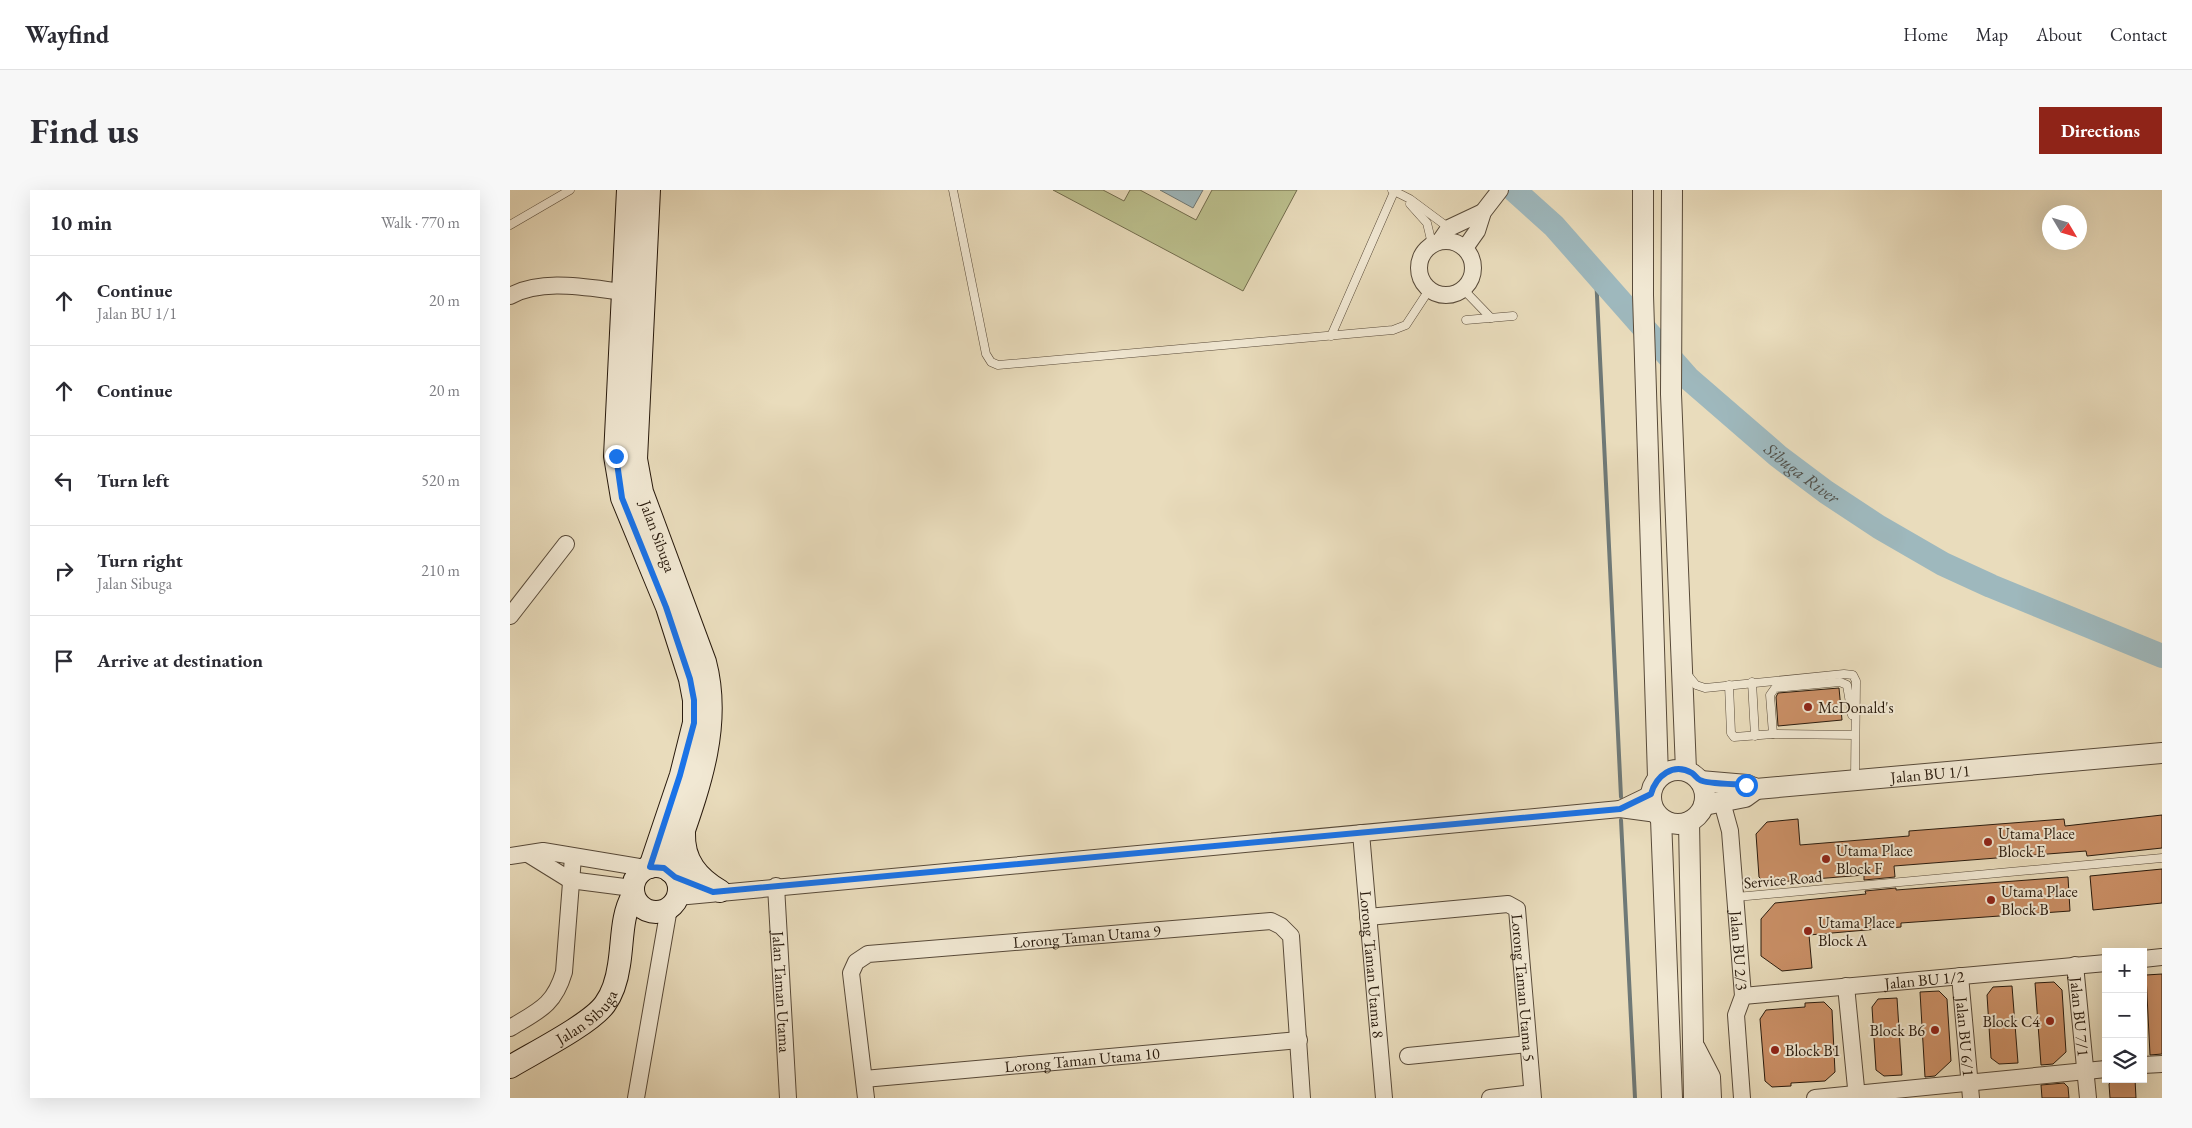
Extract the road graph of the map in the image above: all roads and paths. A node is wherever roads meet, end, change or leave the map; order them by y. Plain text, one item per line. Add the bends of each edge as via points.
1 (570, 190) edge
2 (628, 190) edge
3 (649, 190) edge
4 (952, 190) edge
5 (1500, 190) edge
6 (1643, 190) edge
7 (1672, 190) edge
8 (1396, 192) edge
9 (1486, 208) junction
10 (510, 225) edge
11 (1440, 237) junction
12 (1465, 248) junction
13 (1463, 289) junction
14 (1429, 290) junction
15 (624, 292) junction
16 (510, 296) edge
17 (1514, 316) dead end
18 (1491, 318) junction
19 (1466, 320) dead end
20 (1331, 336) junction
21 (566, 544) dead end
22 (510, 616) edge
23 (1682, 667) junction
24 (1752, 682) junction
25 (1729, 685) junction
26 (1855, 726) junction
27 (1773, 734) junction
28 (1854, 735) junction
29 (1755, 736) junction
30 (2162, 753) edge
31 (1693, 775) junction
32 (1855, 779) junction
33 (1655, 786) junction
34 (1756, 789) junction
35 (1713, 804) junction
36 (1620, 809) junction
37 (1659, 816) junction
38 (1689, 822) junction
39 (684, 827) junction
40 (1361, 832) junction
41 (528, 854) junction
42 (510, 856) edge
43 (574, 857) junction
44 (2162, 858) edge
45 (570, 880) junction
46 (662, 886) junction
47 (776, 886) junction
48 (633, 891) junction
49 (717, 892) junction
50 (1736, 898) junction
51 (1368, 918) junction
52 (624, 936) junction
53 (2162, 957) edge
54 (2147, 959) edge
55 (2102, 963) edge
56 (2074, 966) junction
57 (1960, 976) junction
58 (1846, 986) junction
59 (1743, 996) junction
60 (510, 1028) edge
61 (1299, 1040) junction
62 (1528, 1044) junction
63 (1693, 1044) junction
64 (1408, 1056) dead end
65 (2162, 1064) edge
66 (2147, 1066) edge
67 (510, 1067) edge
68 (2102, 1069) edge
69 (2085, 1071) junction
70 (864, 1079) junction
71 (1970, 1090) edge
72 (1532, 1096) edge
73 (1857, 1096) edge
74 (636, 1098) edge
75 (788, 1098) edge
76 (866, 1098) edge
77 (1302, 1098) edge
78 (1384, 1098) edge
79 (1490, 1098) edge
80 (1672, 1098) edge
81 (1694, 1098) edge
82 (1712, 1098) edge
83 (1742, 1098) edge
84 (1815, 1098) edge
85 (2088, 1098) edge

1 - 10 lane
2 - 15 main road, Jalan Sibuga
3 - 39 main road, Jalan Sibuga via 636,459 642,492 705,662 711,701 711,726 704,764
4 - 20 lane via 986,354 994,364
5 - 9 street
6 - 33 street
7 - 23 street via 1671,394
8 - 11 lane
8 - 11 lane
8 - 20 lane
9 - 11 street
9 - 12 street
11 - 12 street
11 - 14 street via 1420,257 1418,266 1423,283
12 - 13 street via 1473,264
13 - 14 street via 1446,295
13 - 18 lane
14 - 20 lane via 1406,325 1386,331
15 - 16 street via 556,286 524,289
15 - 46 main road, Jalan Sibuga via 616,456 622,498 666,607 694,700 694,723
17 - 18 lane
18 - 19 lane
21 - 22 street
23 - 25 lane via 1696,685 1706,688
23 - 31 street
24 - 25 lane
24 - 26 lane via 1853,675 1856,681
24 - 29 lane
25 - 29 lane via 1734,737
26 - 27 lane via 1847,685 1833,682 1775,688 1770,695
26 - 28 lane
27 - 28 lane
27 - 29 lane
28 - 32 lane
30 - 32 street, Jalan BU 1/1
31 - 33 street via 1671,770
31 - 34 street, Jalan BU 1/1
31 - 35 street
32 - 34 street, Jalan BU 1/1
33 - 36 street
33 - 37 street via 1653,808
34 - 35 street via 1745,796
35 - 38 street
35 - 50 street, Jalan BU 2/3 via 1730,831
36 - 37 street
36 - 40 street
37 - 38 street via 1674,824
37 - 80 street
38 - 63 street
39 - 46 main road, Jalan Sibuga
39 - 49 main road via 688,862
40 - 47 street
40 - 51 street, Lorong Taman Utama 8
41 - 42 street
41 - 43 street via 543,851
41 - 45 street
43 - 45 street
43 - 46 street
44 - 50 lane, Service Road
45 - 48 street
45 - 60 street via 564,972 559,990 538,1011
46 - 48 main road via 636,902
46 - 49 street
46 - 52 main road
46 - 74 street
47 - 49 street
47 - 75 street, Jalan Taman Utama
48 - 52 main road, Jalan Sibuga via 624,919
50 - 59 street, Jalan BU 2/3
51 - 62 street, Lorong Taman Utama 5 via 1512,905 1517,909
51 - 78 street, Lorong Taman Utama 8
52 - 67 main road, Jalan Sibuga via 617,976 605,1004 593,1017
53 - 54 street
55 - 56 street, Jalan BU 1/2
56 - 57 street, Jalan BU 1/2
56 - 69 street, Jalan BU 7/1
57 - 58 street, Jalan BU 1/2
57 - 71 street, Jalan BU 6/1
58 - 59 street, Jalan BU 1/2
58 - 73 street
59 - 83 street, Jalan BU 2/3 via 1736,1015
61 - 70 street, Lorong Taman Utama 10
61 - 70 street, Lorong Taman Utama 9 via 1291,936 1271,921 868,954 856,962 851,973
61 - 77 street, Lorong Taman Utama 9
62 - 64 street
62 - 72 street, Lorong Taman Utama 5
63 - 81 street
63 - 82 street via 1710,1077
65 - 66 street
68 - 69 street
69 - 71 street
69 - 85 street, Jalan BU 7/1
70 - 76 street, Lorong Taman Utama 9
71 - 73 street
72 - 79 street
73 - 84 street

